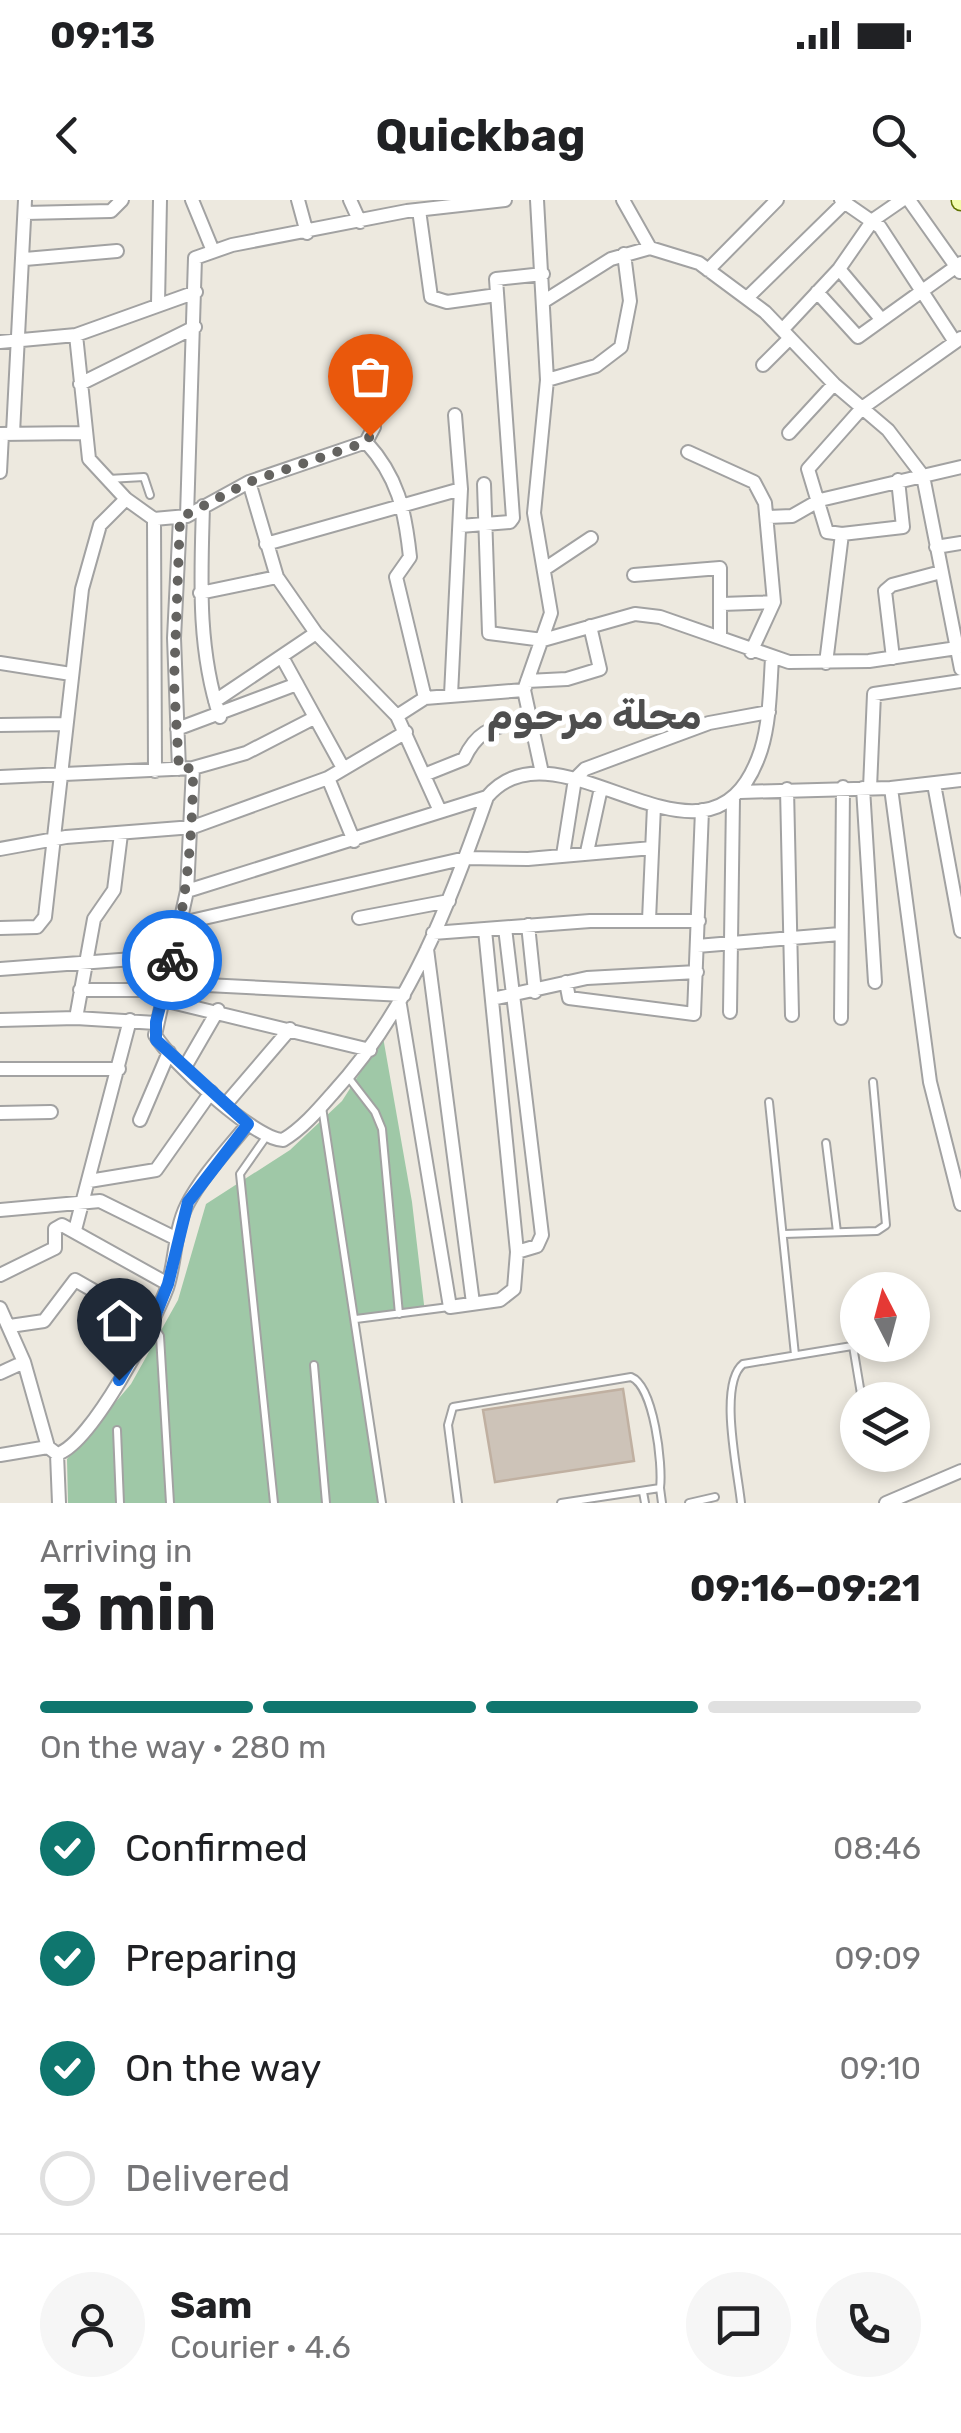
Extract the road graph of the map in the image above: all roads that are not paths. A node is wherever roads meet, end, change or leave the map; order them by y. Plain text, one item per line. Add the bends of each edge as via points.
1 (122, 200) edge
2 (160, 200) edge
3 (192, 200) edge
4 (298, 200) edge
5 (350, 200) edge
6 (506, 200) edge
7 (537, 200) edge
8 (623, 200) edge
9 (777, 200) edge
10 (906, 200) edge
11 (842, 202) edge
12 (25, 206) edge
13 (418, 206) edge
14 (873, 220) junction
15 (360, 222) junction
16 (307, 232) junction
17 (650, 248) junction
18 (116, 251) dead end
19 (213, 251) junction
20 (624, 254) junction
21 (25, 259) junction
22 (959, 268) edge
23 (839, 269) junction
24 (708, 270) junction
25 (543, 274) junction
26 (921, 290) junction
27 (196, 292) junction
28 (816, 292) junction
29 (497, 295) junction
30 (747, 298) junction
31 (546, 300) junction
32 (158, 304) junction
33 (881, 319) junction
34 (195, 327) junction
35 (786, 334) junction
36 (76, 335) junction
37 (958, 340) edge
38 (0, 342) edge
39 (16, 342) junction
40 (369, 364) dead end
41 (764, 365) dead end
42 (548, 380) junction
43 (80, 384) junction
44 (834, 384) junction
45 (862, 408) junction
46 (455, 416) dead end
47 (83, 433) junction
48 (789, 433) dead end
49 (5, 434) edge
50 (366, 442) junction
51 (688, 452) dead end
52 (961, 467) edge
53 (0, 472) edge
54 (923, 476) junction
55 (107, 479) junction
56 (898, 480) junction
57 (249, 482) junction
58 (484, 484) dead end
59 (461, 489) junction
60 (150, 495) dead end
61 (126, 499) junction
62 (820, 500) junction
63 (404, 505) junction
64 (204, 506) junction
65 (768, 517) junction
66 (184, 518) junction
67 (154, 519) junction
68 (487, 522) junction
69 (460, 526) junction
70 (842, 534) junction
71 (591, 538) dead end
72 (961, 543) edge
73 (266, 544) junction
74 (936, 547) junction
75 (546, 568) junction
76 (941, 572) junction
77 (634, 575) dead end
78 (278, 577) junction
79 (200, 592) junction
80 (774, 602) junction
81 (722, 604) junction
82 (955, 604) edge
83 (590, 626) junction
84 (316, 633) junction
85 (720, 637) junction
86 (543, 640) junction
87 (957, 640) edge
88 (750, 652) junction
89 (772, 658) junction
90 (893, 658) junction
91 (283, 659) junction
92 (0, 663) edge
93 (826, 663) junction
94 (961, 669) edge
95 (72, 674) junction
96 (961, 681) edge
97 (297, 684) junction
98 (526, 686) junction
99 (450, 695) junction
100 (424, 698) junction
101 (215, 701) junction
102 (768, 712) junction
103 (398, 716) junction
104 (220, 717) junction
105 (314, 718) junction
106 (530, 718) junction
107 (66, 724) junction
108 (0, 725) edge
109 (177, 730) junction
110 (406, 732) junction
111 (186, 768) junction
112 (342, 768) junction
113 (155, 771) junction
114 (62, 773) junction
115 (542, 773) junction
116 (424, 775) junction
117 (0, 778) edge
118 (328, 778) junction
119 (575, 779) junction
120 (961, 780) edge
121 (934, 784) junction
122 (843, 787) junction
123 (601, 788) junction
124 (787, 788) junction
125 (867, 788) junction
126 (891, 788) junction
127 (736, 796) junction
128 (487, 797) junction
129 (654, 806) junction
130 (702, 810) junction
131 (440, 811) junction
132 (193, 827) junction
133 (121, 834) junction
134 (56, 840) junction
135 (354, 842) junction
136 (652, 848) junction
137 (0, 849) edge
138 (587, 852) junction
139 (563, 856) junction
140 (466, 858) junction
141 (187, 891) junction
142 (449, 901) junction
143 (360, 918) dead end
144 (649, 920) junction
145 (699, 921) junction
146 (182, 924) junction
147 (528, 925) junction
148 (0, 928) edge
149 (505, 928) junction
150 (485, 930) junction
151 (961, 931) edge
152 (840, 934) junction
153 (788, 939) junction
154 (430, 940) junction
155 (730, 942) junction
156 (698, 946) junction
157 (173, 956) junction
158 (84, 961) junction
159 (0, 969) edge
160 (696, 972) junction
161 (566, 982) junction
162 (875, 982) dead end
163 (80, 990) junction
164 (165, 991) junction
165 (535, 992) junction
166 (515, 997) junction
167 (492, 999) junction
168 (402, 1000) junction
169 (218, 1010) junction
170 (730, 1012) dead end
171 (792, 1016) dead end
172 (76, 1018) junction
173 (841, 1018) dead end
174 (0, 1020) edge
175 (130, 1020) junction
176 (156, 1022) junction
177 (290, 1029) junction
178 (370, 1050) junction
179 (169, 1052) junction
180 (185, 1067) junction
181 (0, 1068) edge
182 (118, 1069) junction
183 (348, 1077) junction
184 (873, 1082) dead end
185 (211, 1092) junction
186 (770, 1102) dead end
187 (225, 1105) junction
188 (322, 1105) junction
189 (51, 1112) dead end
190 (0, 1113) edge
191 (140, 1120) dead end
192 (248, 1124) junction
193 (266, 1137) junction
194 (826, 1143) dead end
195 (89, 1181) junction
196 (84, 1200) junction
197 (961, 1204) edge
198 (0, 1210) edge
199 (75, 1230) junction
200 (837, 1232) junction
201 (784, 1234) junction
202 (177, 1239) junction
203 (517, 1252) junction
204 (0, 1275) edge
205 (168, 1284) junction
206 (473, 1304) junction
207 (450, 1307) junction
208 (399, 1314) junction
209 (4, 1318) edge
210 (356, 1319) junction
211 (152, 1324) junction
212 (840, 1348) edge
213 (795, 1355) junction
214 (24, 1362) junction
215 (314, 1365) dead end
216 (0, 1373) edge
217 (117, 1430) dead end
218 (53, 1450) junction
219 (0, 1455) edge
220 (961, 1471) edge
221 (660, 1488) junction
222 (643, 1492) junction
223 (715, 1497) dead end
224 (58, 1503) edge
225 (120, 1503) edge
226 (170, 1503) edge
227 (274, 1503) edge
228 (326, 1503) edge
229 (382, 1503) edge
230 (458, 1503) edge
231 (561, 1503) edge
232 (645, 1503) edge
233 (662, 1503) edge
234 (689, 1503) edge
235 (741, 1503) edge
236 (886, 1503) edge

1 - 12 street via 111,211
2 - 32 street
3 - 19 street
4 - 16 street
5 - 15 street
6 - 13 street
7 - 25 street
8 - 17 street
9 - 24 street
10 - 14 street
10 - 22 street
11 - 14 street
11 - 30 street
12 - 21 street
13 - 15 street
13 - 29 street via 431,297 447,302
14 - 23 street
14 - 26 street
15 - 16 street
16 - 19 street
17 - 20 street
17 - 24 street
18 - 21 street
19 - 27 street via 192,262
20 - 31 street
20 - 42 street via 630,300 621,347 596,366
21 - 39 street
22 - 26 street
23 - 28 street
23 - 33 street
24 - 30 street
25 - 29 street via 496,279
25 - 31 street
26 - 33 street
26 - 37 street
27 - 32 street
27 - 34 street
28 - 33 street via 858,337
28 - 35 street
29 - 68 street via 514,518
30 - 35 street
31 - 42 street
32 - 36 street
34 - 43 street
34 - 66 street
35 - 41 street
35 - 44 street
36 - 39 street
36 - 43 street
37 - 45 street
38 - 39 street
39 - 49 street
40 - 50 street via 374,427
42 - 75 street via 534,512
43 - 47 street
44 - 45 street
44 - 48 street
45 - 54 street
45 - 62 street via 808,469
46 - 59 street
47 - 49 street
47 - 55 street via 89,459
49 - 53 street
50 - 57 street
50 - 63 street via 384,462
51 - 65 street via 754,482
52 - 54 street
54 - 56 street
54 - 74 street
55 - 60 lane via 144,477
55 - 61 street
56 - 62 street
56 - 70 street via 903,527
57 - 64 street
57 - 73 street
58 - 68 street
59 - 63 street
59 - 69 street
61 - 67 street
61 - 95 street via 92,543
62 - 65 street via 799,514
62 - 70 street via 827,532
63 - 73 street
63 - 100 street via 410,557 396,578
64 - 66 street
64 - 79 street
65 - 80 street
66 - 67 street
66 - 109 street via 174,638
67 - 113 street
68 - 69 street
68 - 86 street via 489,632
69 - 99 street
70 - 93 street
71 - 75 street
72 - 74 street
73 - 78 street
74 - 76 street
75 - 86 street via 551,613
76 - 82 street
76 - 90 street via 885,591
77 - 81 street via 720,568
78 - 79 street
78 - 84 street
79 - 101 street
80 - 81 street
80 - 88 street
81 - 85 street
82 - 87 street
83 - 85 street via 652,615
83 - 86 street
83 - 98 street via 600,669
84 - 91 street
84 - 103 street
85 - 88 street
86 - 98 street
87 - 90 street
87 - 94 street
88 - 89 street
89 - 93 street
89 - 102 street
90 - 93 street
91 - 97 street
91 - 101 street
92 - 95 street
95 - 107 street
96 - 125 street via 874,694
97 - 104 street
97 - 105 street
98 - 99 street
98 - 106 street
99 - 100 street
100 - 103 street
101 - 104 street
102 - 119 street via 659,740 591,765
102 - 127 street via 759,755
103 - 110 street
104 - 109 street
105 - 111 street via 246,753
105 - 112 street
106 - 115 street
106 - 116 street via 481,734 464,759
107 - 108 street
107 - 114 street
109 - 111 street
110 - 112 street
110 - 116 street
111 - 113 street
111 - 132 street
112 - 118 street
113 - 114 street
114 - 117 street
114 - 134 street
115 - 119 street
115 - 128 street via 509,779
116 - 131 street
118 - 132 street
118 - 135 street
119 - 123 street
119 - 139 street
120 - 121 street
121 - 126 street
121 - 151 street
122 - 124 street
122 - 125 street
122 - 152 street
123 - 129 street
123 - 138 street
124 - 127 street
124 - 153 street
125 - 126 street
125 - 162 street
126 - 197 street via 930,1082
127 - 130 street
127 - 155 street
128 - 131 street
128 - 140 street
129 - 130 street
129 - 136 street
130 - 145 street
131 - 135 street
132 - 133 street
132 - 141 street
133 - 134 street
133 - 158 street via 114,890 94,919
134 - 137 street
134 - 148 street via 42,923
135 - 141 street
136 - 138 street
136 - 144 street
138 - 139 street
139 - 140 street
140 - 142 street
140 - 146 street
141 - 146 street
142 - 143 street
142 - 154 street
144 - 145 street
144 - 147 street
145 - 156 street
146 - 157 street
147 - 149 street
147 - 165 street
149 - 150 street
149 - 166 street
150 - 154 street
150 - 167 street
152 - 153 street
152 - 173 street
153 - 155 street
153 - 171 street
154 - 168 street
154 - 206 street
155 - 156 street
155 - 170 street
156 - 160 street
157 - 158 street
157 - 164 street
158 - 159 street
158 - 163 street
160 - 161 street
160 - 161 street via 690,1016 569,998
161 - 165 street
163 - 164 street
163 - 172 street
164 - 168 street
164 - 169 street
164 - 176 street
165 - 166 street
166 - 167 street
166 - 203 street via 542,1235 537,1246
167 - 203 street
168 - 178 street
168 - 207 street
169 - 177 street
169 - 180 street
172 - 174 street
172 - 175 street
175 - 176 street
175 - 182 street
176 - 179 street via 156,1040
177 - 178 street
177 - 187 street
178 - 183 street
179 - 180 street
179 - 191 street
180 - 185 street
181 - 182 street
182 - 195 street
183 - 188 street
183 - 208 lane via 382,1129
184 - 200 lane via 886,1225
185 - 187 street
185 - 195 street via 156,1170
186 - 201 lane
187 - 192 street
188 - 193 street via 289,1138
188 - 210 lane
189 - 190 street
192 - 193 street
192 - 202 street via 188,1202
193 - 227 lane via 240,1174
194 - 200 lane
195 - 196 street
196 - 198 street
196 - 199 street
196 - 202 street via 116,1206
199 - 204 street via 58,1225 55,1248
199 - 205 street
200 - 201 lane
201 - 213 lane
202 - 205 street
203 - 206 street via 514,1289 500,1300
205 - 211 street
206 - 207 street
207 - 208 lane
208 - 210 lane
209 - 211 street via 44,1321 75,1280
209 - 214 street
210 - 229 lane
211 - 218 street via 90,1423 70,1447
211 - 226 lane via 160,1336
212 - 213 lane
213 - 235 lane via 743,1364 733,1377
214 - 216 street
214 - 218 street
215 - 228 lane
217 - 225 lane
218 - 219 street
218 - 224 street
220 - 236 street
221 - 222 lane
221 - 230 lane via 649,1396 631,1377 453,1407 448,1425
221 - 233 lane
222 - 231 lane
222 - 232 lane
223 - 234 lane

